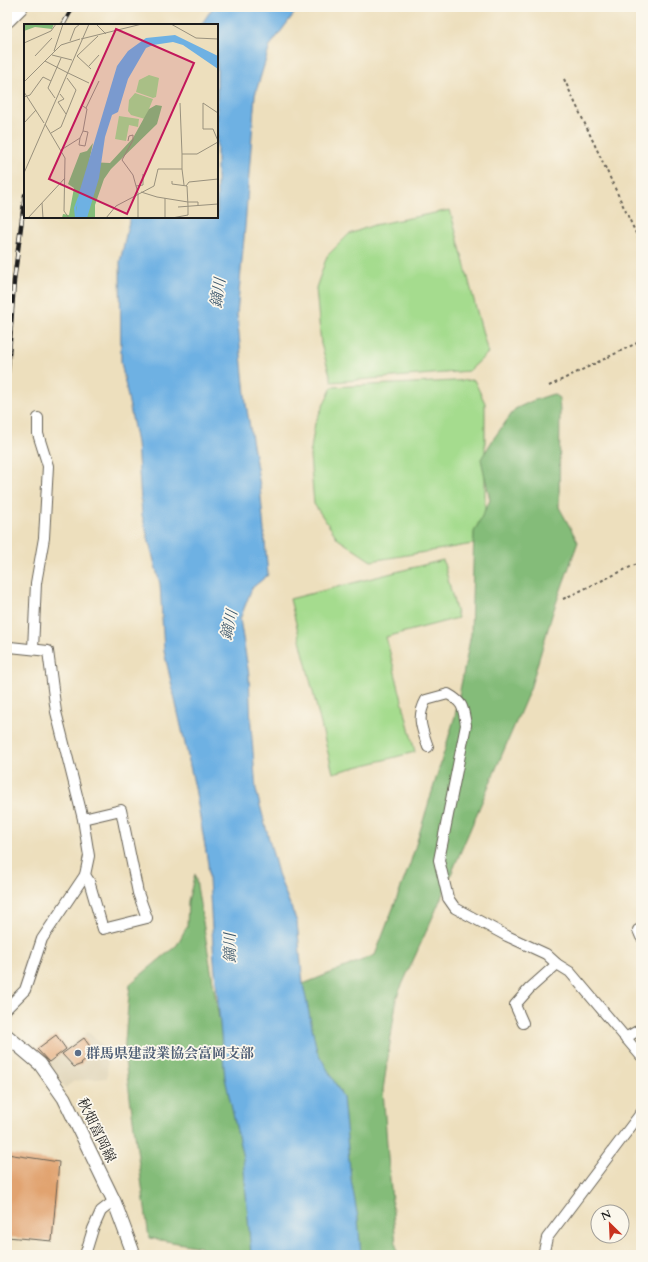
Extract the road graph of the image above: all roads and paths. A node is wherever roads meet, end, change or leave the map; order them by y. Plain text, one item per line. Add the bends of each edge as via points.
1 (20, 7) edge
2 (7, 20) edge
3 (564, 80) dead end
4 (641, 244) edge
5 (641, 342) edge
6 (550, 386) dead end
7 (38, 418) dead end
8 (641, 562) edge
9 (563, 598) dead end
10 (10, 647) dead end
11 (33, 649) junction
12 (428, 747) dead end
13 (83, 819) junction
14 (85, 875) junction
15 (557, 964) junction
16 (7, 1008) edge
17 (523, 1023) dead end
18 (641, 1029) edge
19 (7, 1036) edge
20 (625, 1038) junction
21 (641, 1056) edge
22 (641, 1113) edge
23 (114, 1201) junction
24 (85, 1255) edge
25 (134, 1255) edge
26 (544, 1255) edge

1 - 2 highway
3 - 4 path
5 - 6 path
7 - 11 street via 38,434 48,466 44,538 36,583
8 - 9 path
10 - 11 street
11 - 13 street via 48,651 56,712
12 - 15 street via 420,723 421,709 426,700 448,694 458,700 463,707 466,724 439,860 448,898 456,908 506,936 546,954
13 - 14 street via 89,856
13 - 14 street via 121,810 138,893 147,918 103,929
14 - 16 street via 42,939 25,990
15 - 17 street via 515,1005
15 - 20 street via 570,972
18 - 20 street
19 - 23 main road, 秋畑富岡線 via 40,1064 64,1098
20 - 21 street
22 - 26 street via 547,1238
23 - 24 street via 101,1211
23 - 25 main road, 秋畑富岡線

